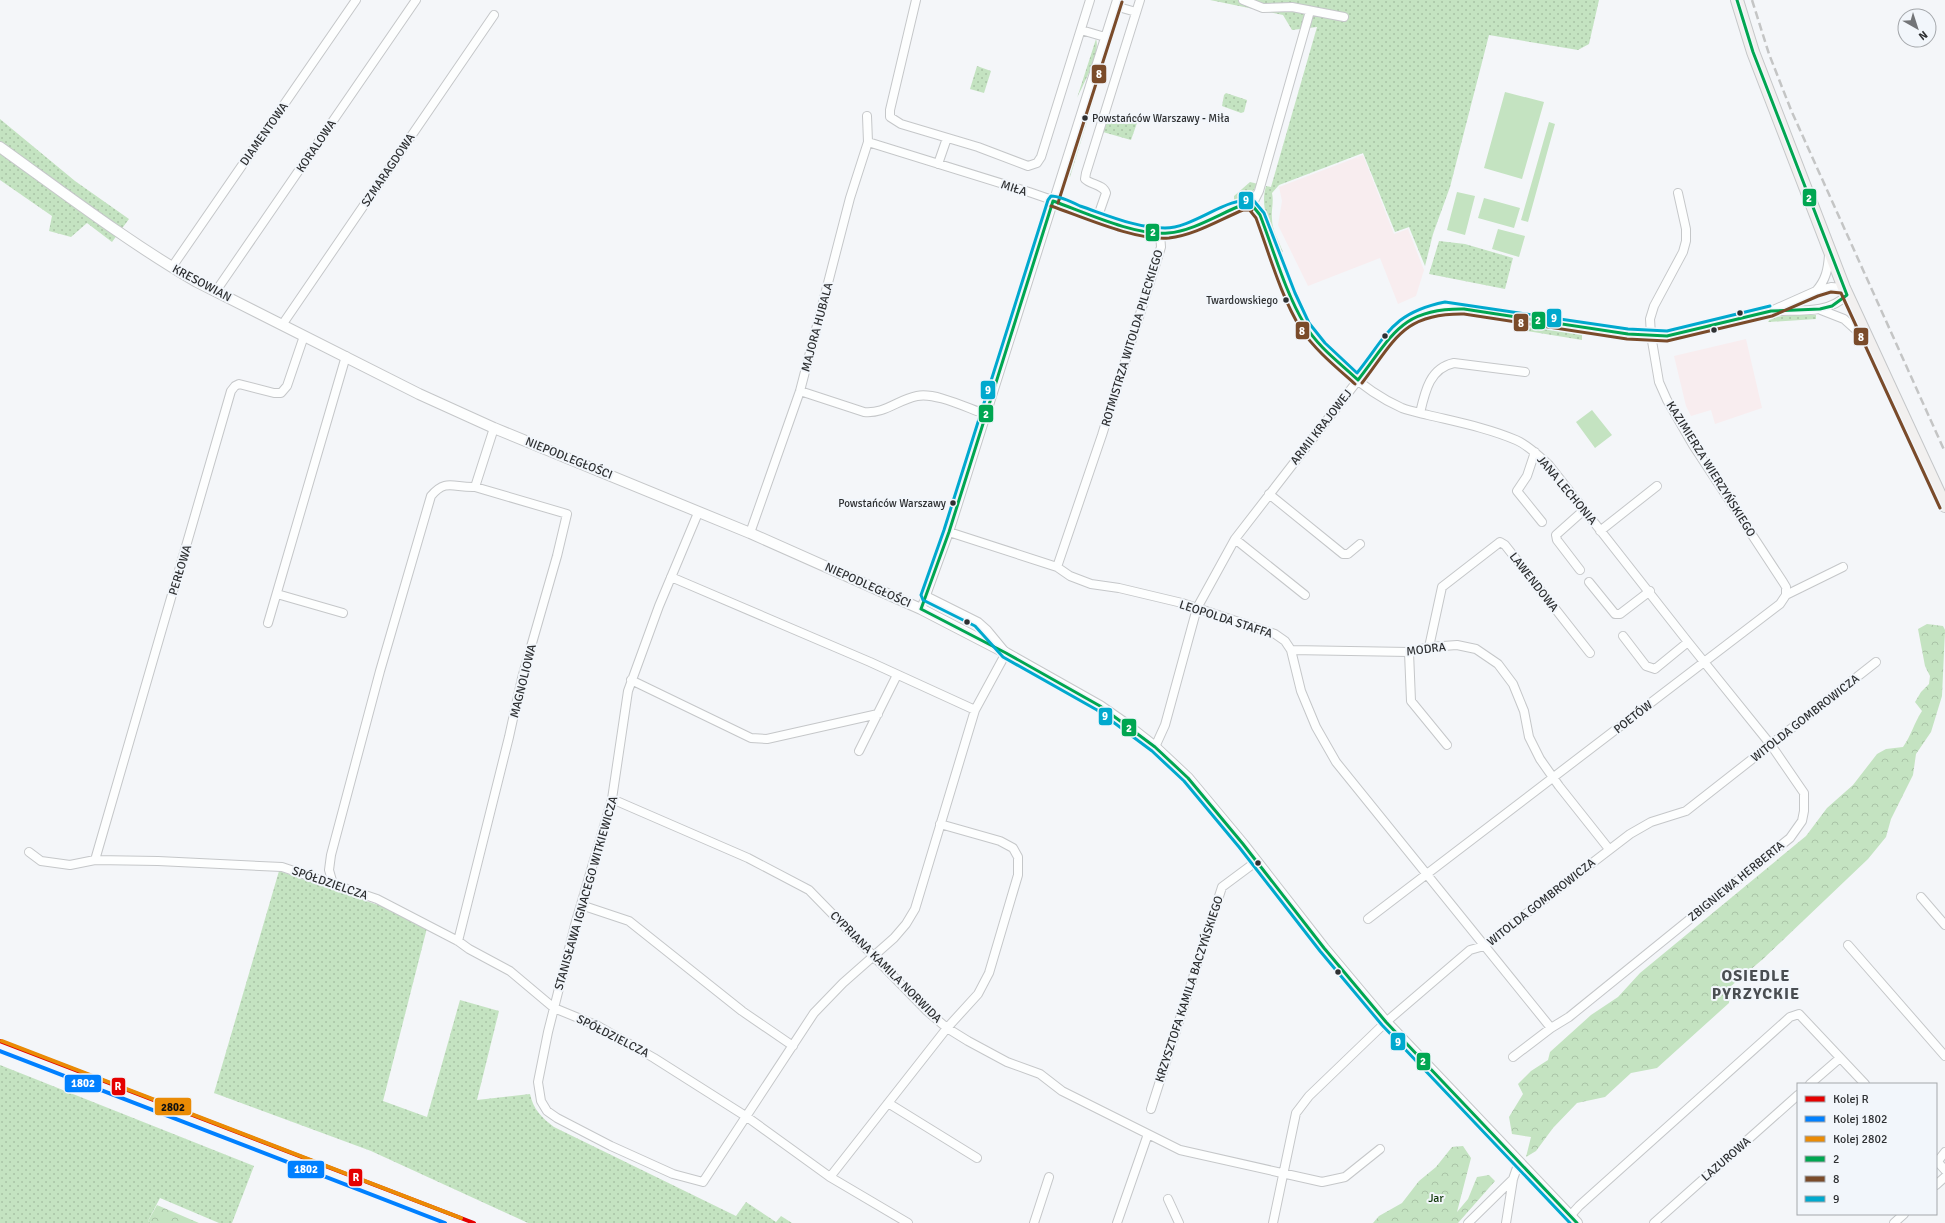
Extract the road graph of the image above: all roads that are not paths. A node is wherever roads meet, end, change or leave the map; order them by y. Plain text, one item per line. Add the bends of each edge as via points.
1 (356, 0) edge
2 (416, 0) edge
3 (916, 0) edge
4 (1090, 0) edge
5 (1140, 0) edge
6 (1243, 0) edge
7 (1737, 0) edge
8 (1116, 3) edge
9 (1310, 11) junction
10 (1136, 12) junction
11 (494, 15) dead end
12 (1344, 17) dead end
13 (1080, 30) junction
14 (1105, 37) junction
15 (867, 116) dead end
16 (947, 138) junction
17 (868, 142) junction
18 (0, 146) edge
19 (938, 164) junction
20 (1678, 193) dead end
21 (1053, 201) junction
22 (1252, 205) junction
23 (1098, 216) junction
24 (1160, 233) junction
25 (1829, 250) junction
26 (172, 267) junction
27 (1816, 291) junction
28 (1846, 291) junction
29 (216, 292) junction
30 (1820, 310) junction
31 (1771, 311) junction
32 (282, 324) junction
33 (1651, 335) junction
34 (304, 336) junction
35 (1867, 340) junction
36 (346, 356) junction
37 (1525, 372) dead end
38 (1358, 380) junction
39 (800, 391) junction
40 (419, 394) joint
41 (1420, 413) junction
42 (985, 414) junction
43 (494, 428) junction
44 (1535, 452) junction
45 (1657, 486) dead end
46 (475, 487) junction
47 (1269, 494) junction
48 (1945, 506) edge
49 (1584, 510) junction
50 (698, 513) junction
51 (1542, 522) dead end
52 (1600, 531) junction
53 (949, 532) junction
54 (750, 533) junction
55 (1235, 539) junction
56 (1360, 544) dead end
57 (1057, 567) junction
58 (1843, 567) dead end
59 (1580, 570) dead end
60 (671, 577) junction
61 (1589, 582) dead end
62 (1650, 591) junction
63 (277, 594) junction
64 (1305, 595) dead end
65 (1786, 595) junction
66 (926, 596) junction
67 (1197, 608) junction
68 (921, 609) junction
69 (343, 613) dead end
70 (268, 623) dead end
71 (1623, 636) dead end
72 (1688, 642) junction
73 (1429, 647) junction
74 (1292, 650) junction
75 (1409, 652) junction
76 (1006, 653) junction
77 (1590, 653) dead end
78 (1704, 661) junction
79 (1876, 662) dead end
80 (897, 675) junction
81 (631, 680) junction
82 (975, 710) junction
83 (878, 714) junction
84 (1447, 745) dead end
85 (1771, 745) junction
86 (1155, 747) junction
87 (860, 751) dead end
88 (1554, 778) junction
89 (612, 800) junction
90 (940, 824) junction
91 (1610, 849) junction
92 (29, 852) dead end
93 (95, 860) junction
94 (1257, 861) junction
95 (1426, 874) junction
96 (333, 884) junction
97 (1921, 898) dead end
98 (581, 905) junction
99 (1368, 919) dead end
100 (1945, 925) edge
101 (458, 941) junction
102 (1848, 945) dead end
103 (1484, 946) junction
104 (874, 956) junction
105 (554, 1008) junction
106 (1386, 1022) junction
107 (948, 1028) junction
108 (1551, 1028) junction
109 (793, 1046) junction
110 (1945, 1056) edge
111 (1513, 1057) dead end
112 (1840, 1058) junction
113 (1811, 1083) edge
114 (1864, 1083) edge
115 (1797, 1096) edge
116 (888, 1103) junction
117 (1151, 1109) dead end
118 (747, 1117) junction
119 (1148, 1134) junction
120 (1380, 1149) dead end
121 (1945, 1152) edge
122 (977, 1158) dead end
123 (1937, 1161) edge
124 (1519, 1162) junction
125 (1945, 1170) edge
126 (1284, 1172) junction
127 (830, 1177) junction
128 (1049, 1177) dead end
129 (1945, 1177) edge
130 (1513, 1179) junction
131 (1937, 1184) edge
132 (1168, 1199) dead end
133 (1903, 1215) edge
134 (1574, 1220) edge
135 (908, 1223) edge
136 (1034, 1223) edge
137 (1117, 1223) edge
138 (1179, 1223) edge
139 (1274, 1223) edge
140 (1468, 1223) edge
141 (1506, 1223) edge
142 (1654, 1223) edge
143 (1894, 1223) edge

1 - 26 street, DIAMENTOWA
2 - 29 street, KORALOWA
3 - 16 street via 890,117 900,124
4 - 13 street
5 - 10 street
6 - 9 street via 1263,8 1292,7
7 - 25 main road via 1754,52
8 - 10 street
8 - 14 street
9 - 12 street
9 - 22 street via 1259,191
10 - 23 street via 1086,173 1085,179 1089,183 1103,187 1106,193
11 - 32 street, SZMARAGDOWA
13 - 14 street
13 - 16 street via 1038,163 1028,166
14 - 21 street
15 - 17 street, MAJORA HUBALA
16 - 19 street
17 - 19 street, MIŁA
17 - 39 street, MAJORA HUBALA via 850,198
18 - 26 street, KRESOWIAN via 97,217
19 - 21 street, MIŁA
20 - 33 street, KAZIMIERZA WIERZYŃSKIEGO via 1686,241 1683,252 1654,306 1649,323
21 - 23 street, MIŁA
21 - 42 street
22 - 24 street, ROTMISTRZA WITOLDA PILECKIEGO via 1236,208 1178,230
22 - 38 street, JANA LECHONIA via 1260,215 1290,295 1305,326
23 - 24 street, MIŁA via 1147,232
24 - 57 street, ROTMISTRZA WITOLDA PILECKIEGO via 1161,248
25 - 27 street via 1828,270 1823,284
25 - 28 main road
26 - 29 street, KRESOWIAN
27 - 28 street, ARMII KRAJOWEJ via 1831,287
27 - 31 street, ARMII KRAJOWEJ
28 - 30 street, ARMII KRAJOWEJ via 1832,306
28 - 35 main road
29 - 32 street, KRESOWIAN
30 - 31 street, ARMII KRAJOWEJ
30 - 35 street, ARMII KRAJOWEJ via 1844,319
31 - 33 street, ARMII KRAJOWEJ via 1667,336
32 - 34 street, KRESOWIAN
33 - 38 street, ARMII KRAJOWEJ via 1628,334 1446,307 1406,321
33 - 65 street, KAZIMIERZA WIERZYŃSKIEGO via 1659,382 1667,400 1693,445 1783,582
34 - 36 street, KRESOWIAN
34 - 93 street, PERŁOWA via 287,386 281,393 239,384 231,391
35 - 48 main road
36 - 40 street, KRESOWIAN
36 - 63 street
37 - 41 street via 1454,363 1444,365 1431,377
38 - 41 street, JANA LECHONIA via 1385,399
38 - 47 street, ARMII KRAJOWEJ
39 - 42 street via 864,412 883,410 917,396 932,396
39 - 54 street, MAJORA HUBALA
40 - 43 street, NIEPODLEGŁOŚCI
41 - 44 street, JANA LECHONIA via 1496,432 1517,440
42 - 53 street
43 - 46 street
43 - 50 street, NIEPODLEGŁOŚCI
44 - 49 street, JANA LECHONIA
44 - 51 street via 1527,476 1517,491
45 - 52 street
46 - 96 street, MAGNOLIOWA via 461,488 446,484 431,496 380,671 331,855 329,870
46 - 101 street, MAGNOLIOWA via 567,514 522,678
47 - 55 street, ARMII KRAJOWEJ
47 - 56 street via 1343,554 1348,554
49 - 52 street, JANA LECHONIA
49 - 59 street via 1556,535 1557,540
50 - 54 street, NIEPODLEGŁOŚCI
50 - 60 street, STANISŁAWA IGNACEGO WITKIEWICZA
52 - 62 street, JANA LECHONIA
53 - 57 street, LEOPOLDA STAFFA
53 - 66 street
54 - 68 street, NIEPODLEGŁOŚCI
55 - 64 street
55 - 67 street, ARMII KRAJOWEJ
57 - 67 street, LEOPOLDA STAFFA via 1070,576 1091,584 1119,588
58 - 65 street, POETÓW
60 - 80 street
60 - 81 street, STANISŁAWA IGNACEGO WITKIEWICZA
61 - 62 street via 1615,614 1620,614
62 - 72 street, JANA LECHONIA
63 - 69 street
63 - 70 street
65 - 78 street, POETÓW via 1780,604
66 - 68 street
66 - 76 street via 978,622
67 - 74 street, LEOPOLDA STAFFA via 1275,634 1285,640
67 - 86 street, ARMII KRAJOWEJ via 1165,725
68 - 76 street, NIEPODLEGŁOŚCI
71 - 72 street via 1646,666 1655,668
72 - 78 street, JANA LECHONIA
73 - 75 street, MODRA
73 - 77 street, LAWENDOWA via 1442,587 1500,542
73 - 88 street, MODRA via 1457,645 1476,649 1498,664 1513,684 1524,711 1529,736
74 - 75 street, MODRA
74 - 95 street via 1301,691 1316,726 1336,762
75 - 84 street via 1411,701
76 - 82 street
76 - 86 street, NIEPODLEGŁOŚCI via 1100,706
78 - 85 street, ZBIGNIEWA HERBERTA
78 - 88 street, POETÓW
79 - 85 street, WITOLDA GOMBROWICZA
80 - 82 street
80 - 83 street
81 - 83 street via 751,738 767,739
81 - 89 street, STANISŁAWA IGNACEGO WITKIEWICZA
82 - 90 street
83 - 87 street
85 - 91 street, WITOLDA GOMBROWICZA via 1686,811 1652,822
85 - 108 street, ZBIGNIEWA HERBERTA via 1804,793 1802,821 1795,833 1568,1017
86 - 94 street, NIEPODLEGŁOŚCI via 1188,778
88 - 91 street
88 - 95 street, POETÓW
89 - 98 street, STANISŁAWA IGNACEGO WITKIEWICZA
89 - 104 street, CYPRIANA KAMILA NORWIDA via 748,858 809,890
90 - 104 street via 915,909 906,924
90 - 107 street via 1000,841 1013,848 1018,857 1018,875 990,973 978,994
91 - 103 street, WITOLDA GOMBROWICZA
92 - 93 street, SPÓŁDZIELCZA via 41,861 70,865
93 - 96 street, SPÓŁDZIELCZA via 282,867
94 - 106 street, NIEPODLEGŁOŚCI via 1324,948
94 - 117 street, KRZYSZTOFA KAMILA BACZYŃSKIEGO via 1222,887
95 - 99 street
95 - 103 street
96 - 101 street, SPÓŁDZIELCZA via 377,899
97 - 100 street
98 - 105 street, STANISŁAWA IGNACEGO WITKIEWICZA
98 - 109 street via 629,921 742,1011
101 - 105 street, SPÓŁDZIELCZA via 510,972
102 - 110 street
103 - 106 street, WITOLDA GOMBROWICZA via 1470,950
103 - 108 street
104 - 107 street, CYPRIANA KAMILA NORWIDA via 927,1011
104 - 109 street via 814,1013
105 - 118 street, SPÓŁDZIELCZA via 604,1030 654,1058
105 - 118 street, STANISŁAWA IGNACEGO WITKIEWICZA via 538,1092 547,1111 574,1127 673,1174 703,1182
106 - 124 street, NIEPODLEGŁOŚCI
106 - 126 street, WITOLDA GOMBROWICZA via 1309,1096 1296,1114
107 - 116 street
107 - 119 street, CYPRIANA KAMILA NORWIDA via 1007,1062 1040,1074 1062,1091
108 - 111 street, ZBIGNIEWA HERBERTA
109 - 118 street
112 - 113 street
112 - 114 street
112 - 134 street via 1799,1014 1790,1017 1579,1206
115 - 142 street, LAZUROWA
116 - 122 street
116 - 127 street
118 - 127 street, SPÓŁDZIELCZA
119 - 126 street, CYPRIANA KAMILA NORWIDA via 1180,1150
119 - 137 street
120 - 126 street, CYPRIANA KAMILA NORWIDA via 1345,1177 1322,1182
121 - 123 street
123 - 125 street
124 - 130 street
124 - 134 street, NIEPODLEGŁOŚCI
126 - 139 street, WITOLDA GOMBROWICZA
127 - 135 street, SPÓŁDZIELCZA
128 - 136 street
129 - 131 street
130 - 140 street
130 - 141 street
132 - 138 street
133 - 143 street

